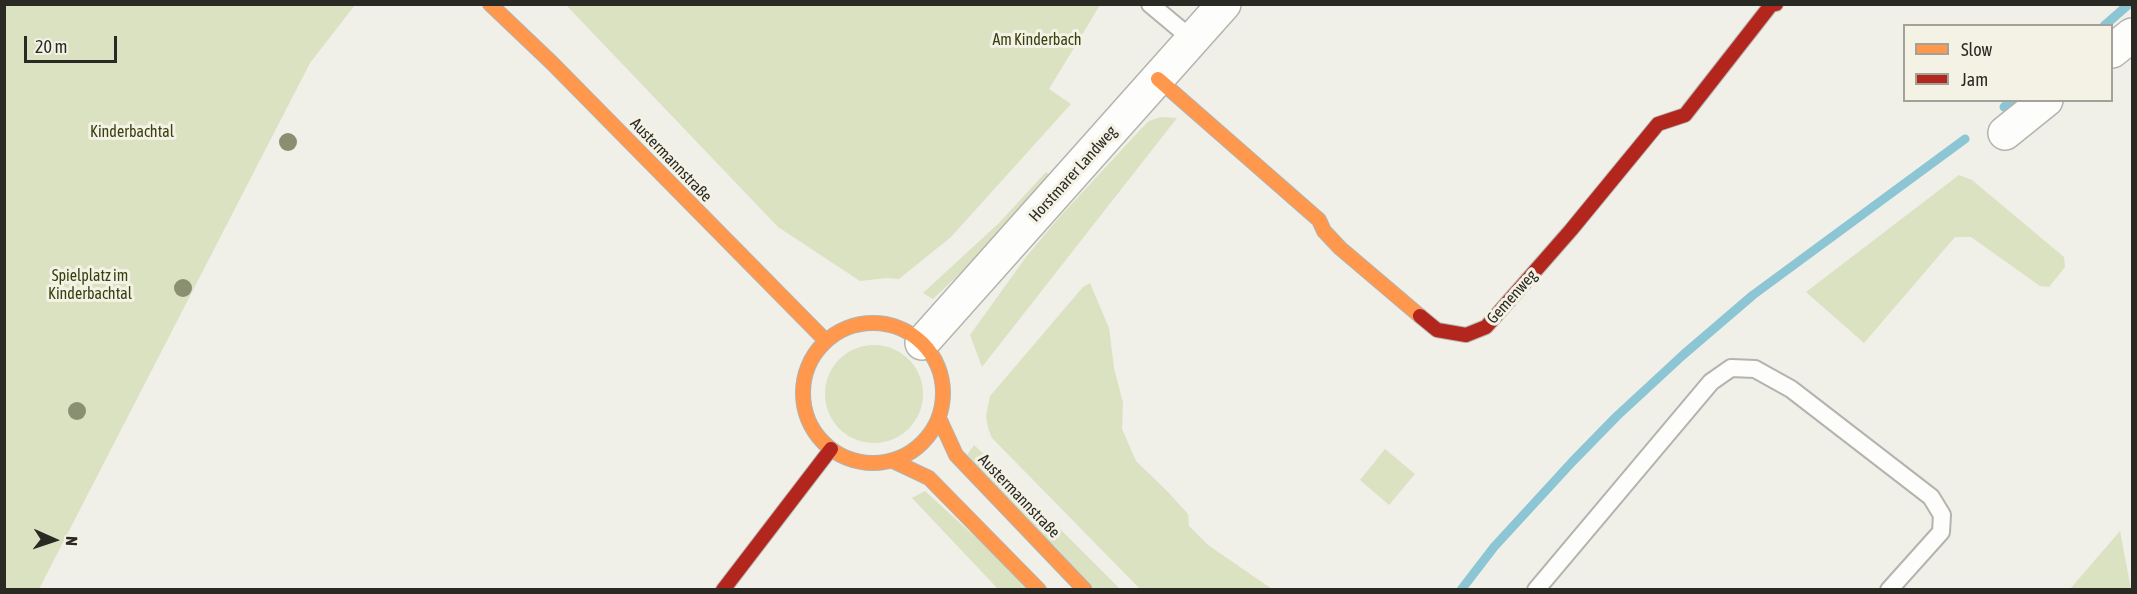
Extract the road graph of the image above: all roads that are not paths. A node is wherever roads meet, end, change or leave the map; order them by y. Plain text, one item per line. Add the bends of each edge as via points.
1 (490, 4) edge
2 (1150, 4) edge
3 (1224, 4) edge
4 (1776, 4) edge
5 (1770, 5) edge
6 (2133, 35) edge
7 (1193, 40) junction
8 (2113, 50) edge
9 (1158, 79) junction
10 (2044, 102) edge
11 (2005, 133) dead end
12 (826, 341) junction
13 (922, 343) junction
14 (939, 418) junction
15 (831, 449) junction
16 (893, 460) junction
17 (723, 590) edge
18 (1039, 590) edge
19 (1085, 590) edge
20 (1536, 590) edge
21 (1889, 590) edge

1 - 12 main road, Austermannstraße
2 - 7 lane
3 - 7 street, Horstmarer Landweg
4 - 5 main road, Gemenweg
5 - 9 main road, Gemenweg via 1685,116 1658,124 1486,327 1466,335 1437,330 1340,248 1319,220
6 - 8 street
7 - 9 street, Horstmarer Landweg
9 - 13 street, Horstmarer Landweg
10 - 11 street
12 - 13 main road via 843,329 864,323 906,330
12 - 15 main road via 805,376 803,397 812,426
13 - 14 main road via 935,359 942,378 944,398
14 - 16 main road via 928,437 912,452
14 - 19 main road, Austermannstraße via 956,454
15 - 16 main road via 850,459 872,463
15 - 17 main road
16 - 18 main road via 929,478
20 - 21 lane via 1711,382 1731,368 1755,369 1791,389 1931,497 1942,514 1941,532

